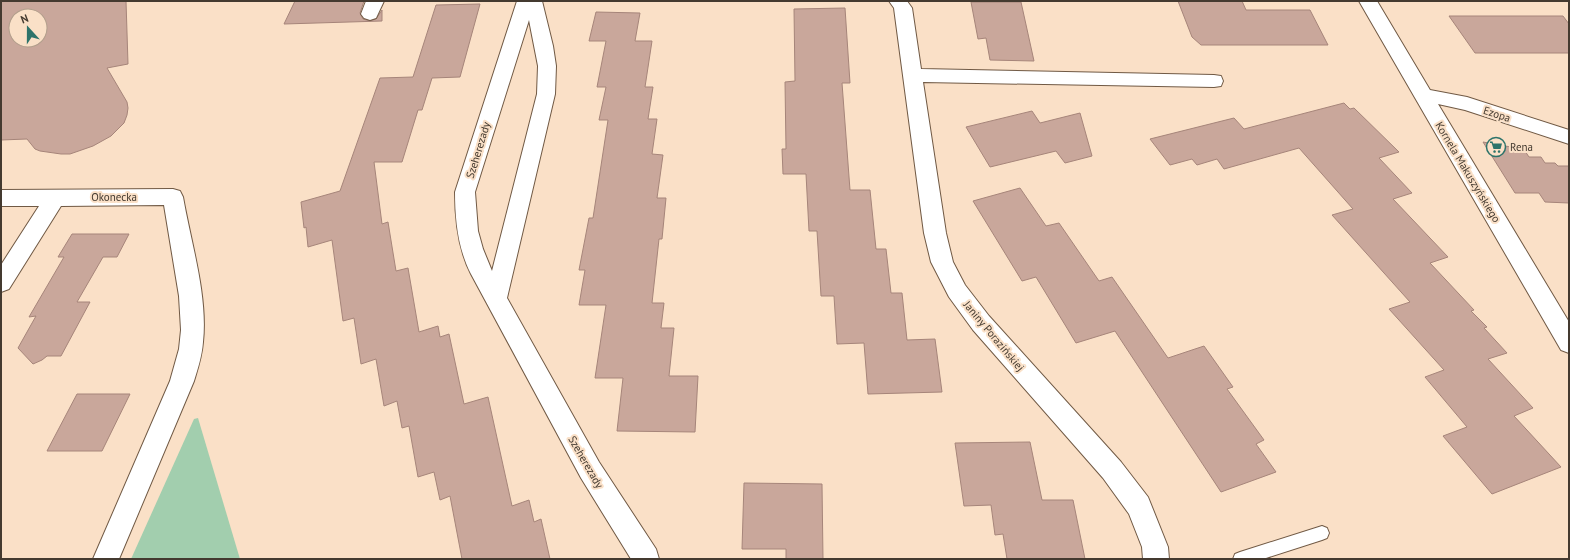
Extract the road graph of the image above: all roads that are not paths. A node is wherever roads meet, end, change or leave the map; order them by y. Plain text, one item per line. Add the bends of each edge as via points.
1 (526, 1) edge
2 (533, 1) edge
3 (898, 1) edge
4 (1368, 1) edge
5 (913, 75) junction
6 (1214, 81) dead end
7 (1424, 97) junction
8 (1569, 137) edge
9 (1, 198) edge
10 (55, 198) junction
11 (1, 283) edge
12 (496, 298) junction
13 (1569, 343) edge
14 (1322, 533) dead end
15 (106, 559) edge
16 (646, 559) edge
17 (1156, 559) edge
18 (1240, 559) edge

1 - 12 street, Szeherezady via 466,192 465,217 471,246 479,268
2 - 12 street via 547,66 546,94
3 - 5 street, Janiny Porazińskiej via 903,8
4 - 7 street, Kornela Makuszyńskiego
5 - 6 street
5 - 17 street, Janiny Porazińskiej via 935,233 942,262 951,280 981,323 1112,470 1135,500 1155,547
7 - 8 street, Ezopa via 1467,104
7 - 13 street, Kornela Makuszyńskiego
9 - 10 street, Okonecka
10 - 11 street
10 - 15 street, Okonecka via 173,196 191,306 193,331 182,381
12 - 16 street, Szeherezady via 590,470
14 - 18 lane

